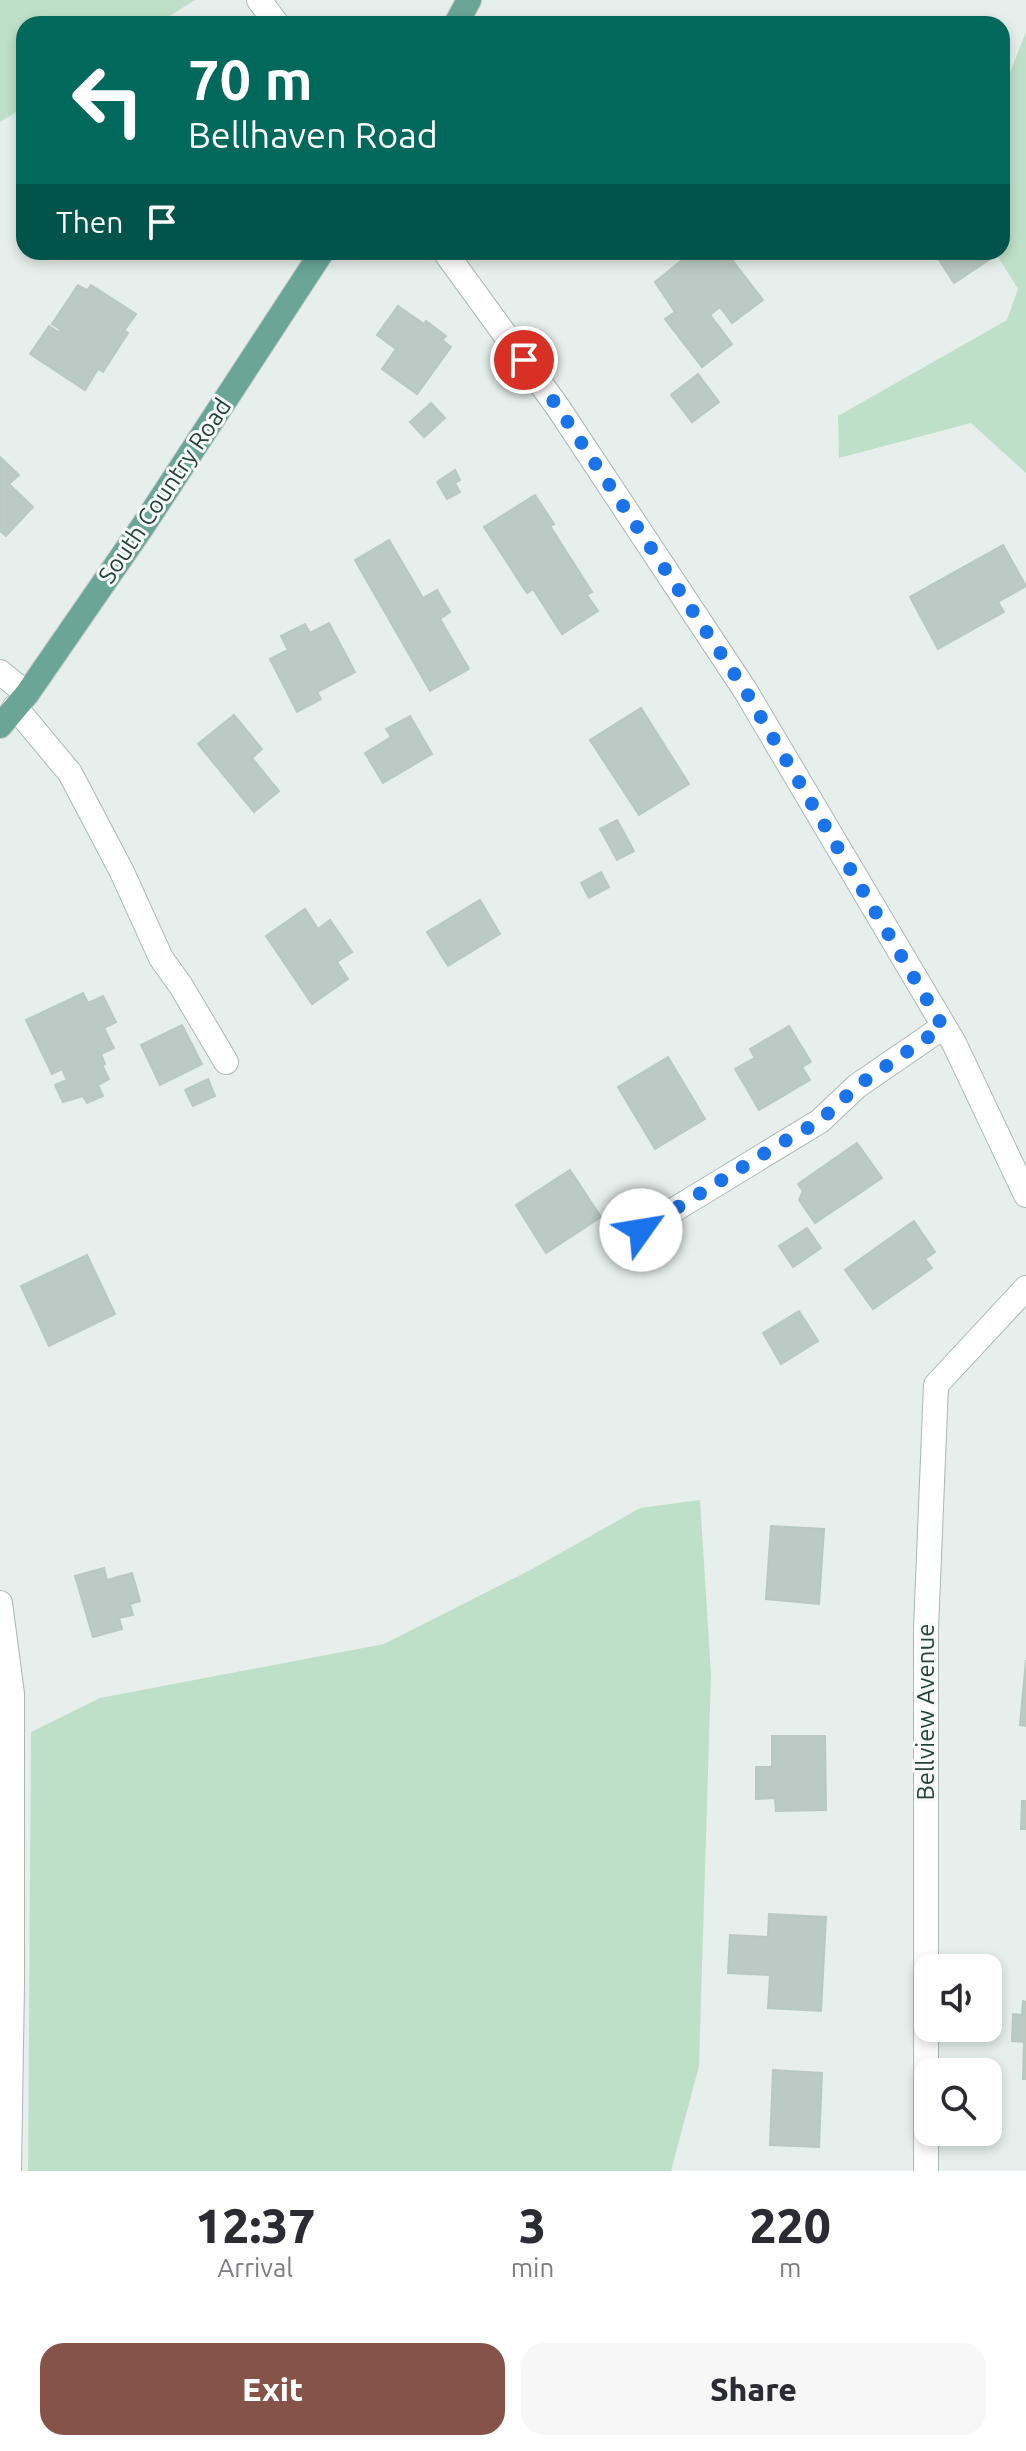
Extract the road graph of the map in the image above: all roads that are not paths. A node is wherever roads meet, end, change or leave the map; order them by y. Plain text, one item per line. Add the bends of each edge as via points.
1 (317, 260) edge
2 (451, 260) edge
3 (0, 672) edge
4 (14, 709) edge
5 (943, 1027) junction
6 (226, 1062) dead end
7 (1026, 1195) edge
8 (641, 1230) dead end
9 (1026, 1288) edge
10 (0, 1603) edge
11 (9, 2171) edge
12 (926, 2171) edge

1 - 4 main road, South Country Road via 143,526
2 - 5 street via 557,406 745,690
3 - 4 street
4 - 6 street via 70,773 161,958
5 - 7 street
5 - 8 street via 857,1086 820,1121
9 - 12 street, Bellview Avenue via 936,1385 926,1629
10 - 11 street via 12,1694

